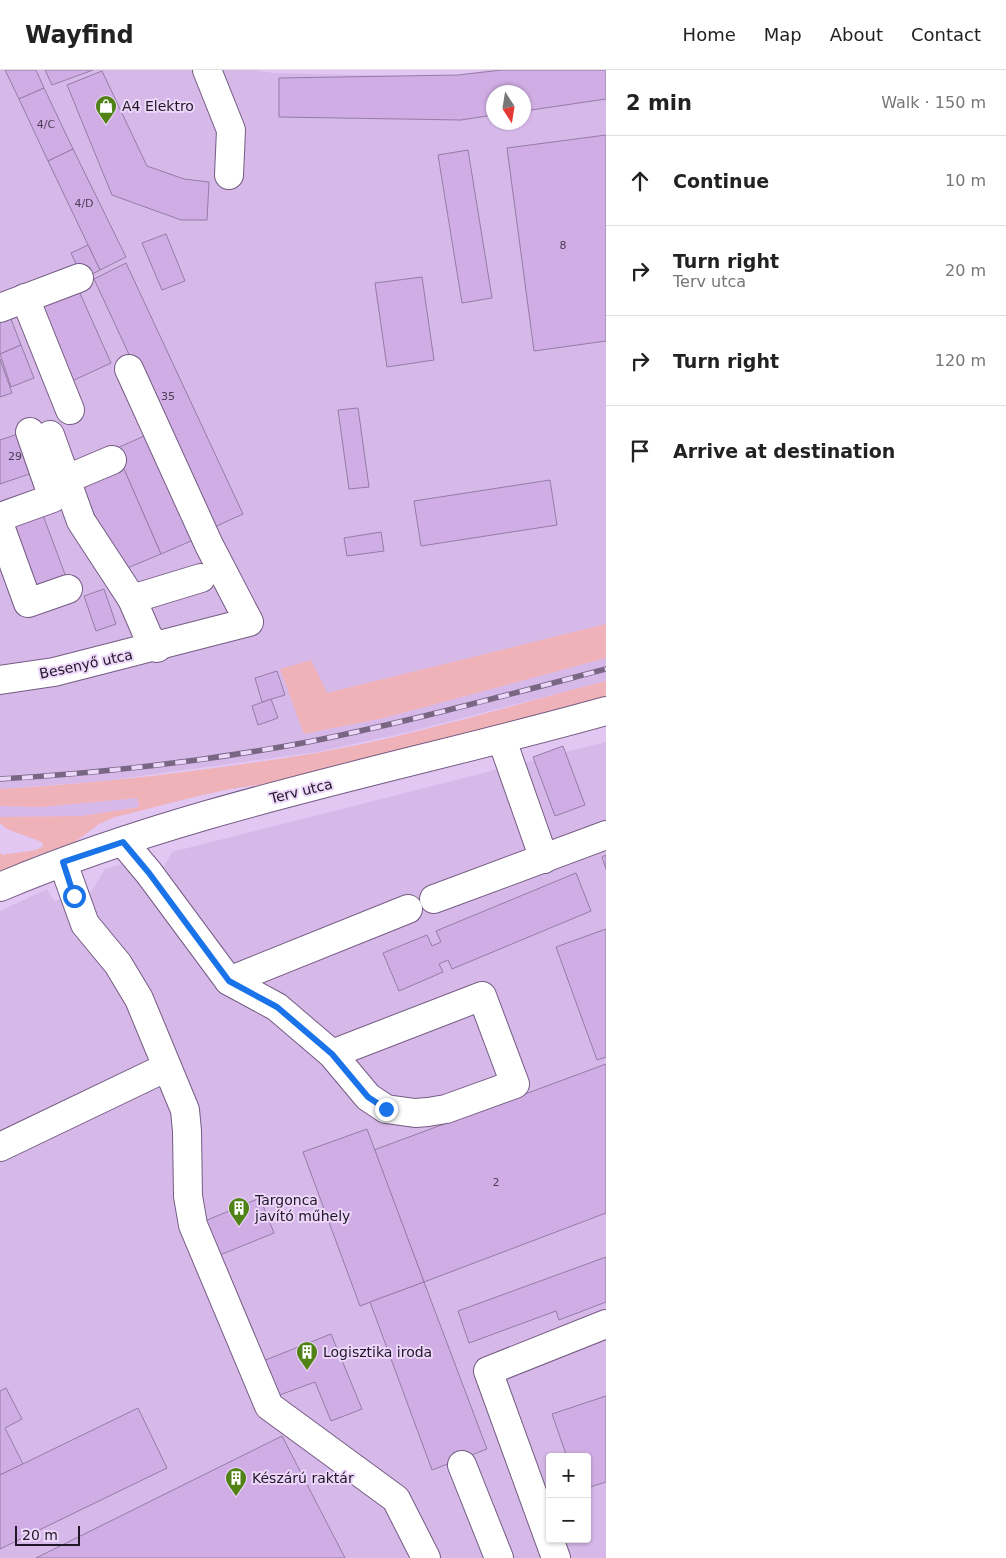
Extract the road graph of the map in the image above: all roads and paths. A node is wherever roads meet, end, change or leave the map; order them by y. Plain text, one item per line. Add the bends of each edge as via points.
1 (207, 70) edge
2 (229, 175) dead end
3 (80, 278) dead end
4 (25, 298) junction
5 (0, 308) edge
6 (128, 369) dead end
7 (70, 410) dead end
8 (112, 460) dead end
9 (67, 479) junction
10 (0, 517) edge
11 (0, 526) edge
12 (201, 578) dead end
13 (68, 589) dead end
14 (132, 599) junction
15 (164, 646) junction
16 (0, 680) edge
17 (606, 711) edge
18 (502, 740) junction
19 (606, 835) edge
20 (123, 842) junction
21 (544, 859) junction
22 (63, 862) junction
23 (0, 887) edge
24 (434, 899) dead end
25 (408, 909) dead end
26 (229, 981) junction
27 (332, 1054) junction
28 (167, 1067) junction
29 (0, 1146) edge
30 (606, 1324) edge
31 (579, 1335) junction
32 (606, 1346) edge
33 (462, 1465) dead end
34 (426, 1558) edge
35 (499, 1558) edge
36 (556, 1558) edge

1 - 2 street via 231,130
3 - 4 street
4 - 5 street
4 - 7 street
6 - 15 street, Besenyő utca via 209,545 249,622
8 - 9 street
9 - 10 street via 40,433 53,498
9 - 14 street via 81,521
11 - 13 street via 28,603
12 - 14 street
14 - 15 street via 148,636
15 - 16 street, Besenyő utca via 54,672
17 - 18 street, Terv utca
18 - 20 street, Terv utca via 233,808
18 - 21 street
19 - 21 street
20 - 22 street, Terv utca
20 - 26 street
21 - 24 street
22 - 23 street, Terv utca
22 - 28 street via 85,924 128,978
25 - 26 street
26 - 27 street via 277,1007
27 - 27 street via 482,996 515,1084 446,1108 400,1112 377,1104
28 - 29 street
28 - 34 street via 184,1110 192,1225 269,1406 396,1499
30 - 31 street
31 - 32 street
31 - 36 street via 488,1371
33 - 35 street

